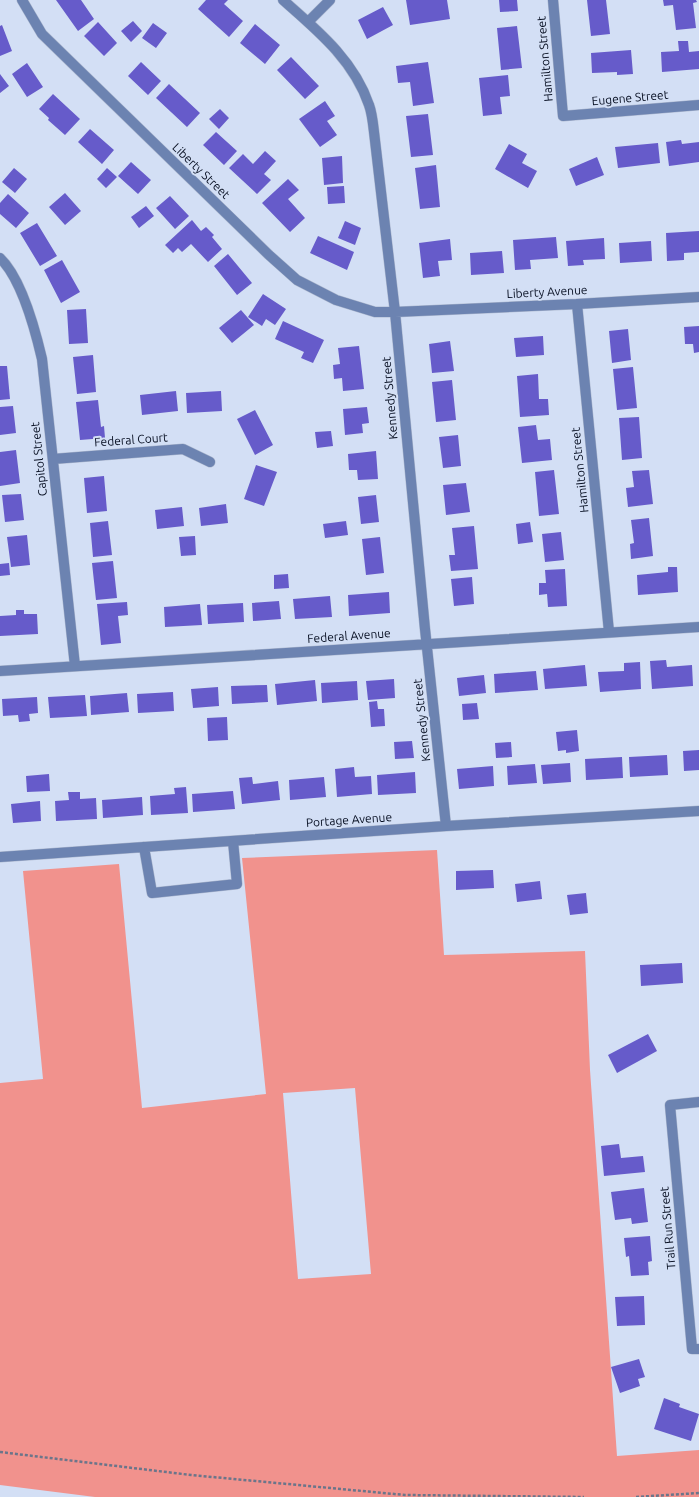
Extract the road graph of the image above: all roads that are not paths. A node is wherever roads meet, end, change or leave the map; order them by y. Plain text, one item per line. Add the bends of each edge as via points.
1 (22, 0) edge
2 (283, 0) edge
3 (330, 0) edge
4 (553, 0) edge
5 (308, 22) junction
6 (699, 105) edge
7 (563, 116) joint
8 (0, 258) edge
9 (699, 296) edge
10 (577, 304) junction
11 (395, 312) junction
12 (53, 459) junction
13 (210, 462) dead end
14 (699, 626) edge
15 (609, 632) junction
16 (426, 644) junction
17 (75, 666) junction
18 (0, 671) edge
19 (699, 811) edge
20 (446, 826) junction
21 (233, 841) junction
22 (144, 847) junction
23 (0, 857) edge
24 (699, 1102) edge
25 (696, 1349) edge

1 - 11 street, Liberty Street via 42,34 297,280 336,300 375,312
2 - 5 street, Kennedy Street
3 - 5 street
4 - 7 street, Hamilton Street
5 - 11 street, Kennedy Street via 338,51 360,82 370,106
6 - 7 street, Eugene Street
8 - 12 street, Capitol Street via 15,279 36,334 42,359
9 - 10 street, Liberty Avenue
10 - 11 street, Liberty Avenue
10 - 15 street, Hamilton Street
11 - 16 street, Kennedy Street
12 - 13 street, Federal Court via 183,449
12 - 17 street, Capitol Street
14 - 15 street, Federal Avenue
15 - 16 street, Federal Avenue
16 - 17 street, Federal Avenue
16 - 20 street, Kennedy Street
17 - 18 street, Federal Avenue
19 - 20 street, Portage Avenue
20 - 21 street, Portage Avenue
21 - 22 street, Portage Avenue
21 - 22 street via 237,884 152,893
22 - 23 street, Portage Avenue
24 - 25 street, Trail Run Street via 670,1105

